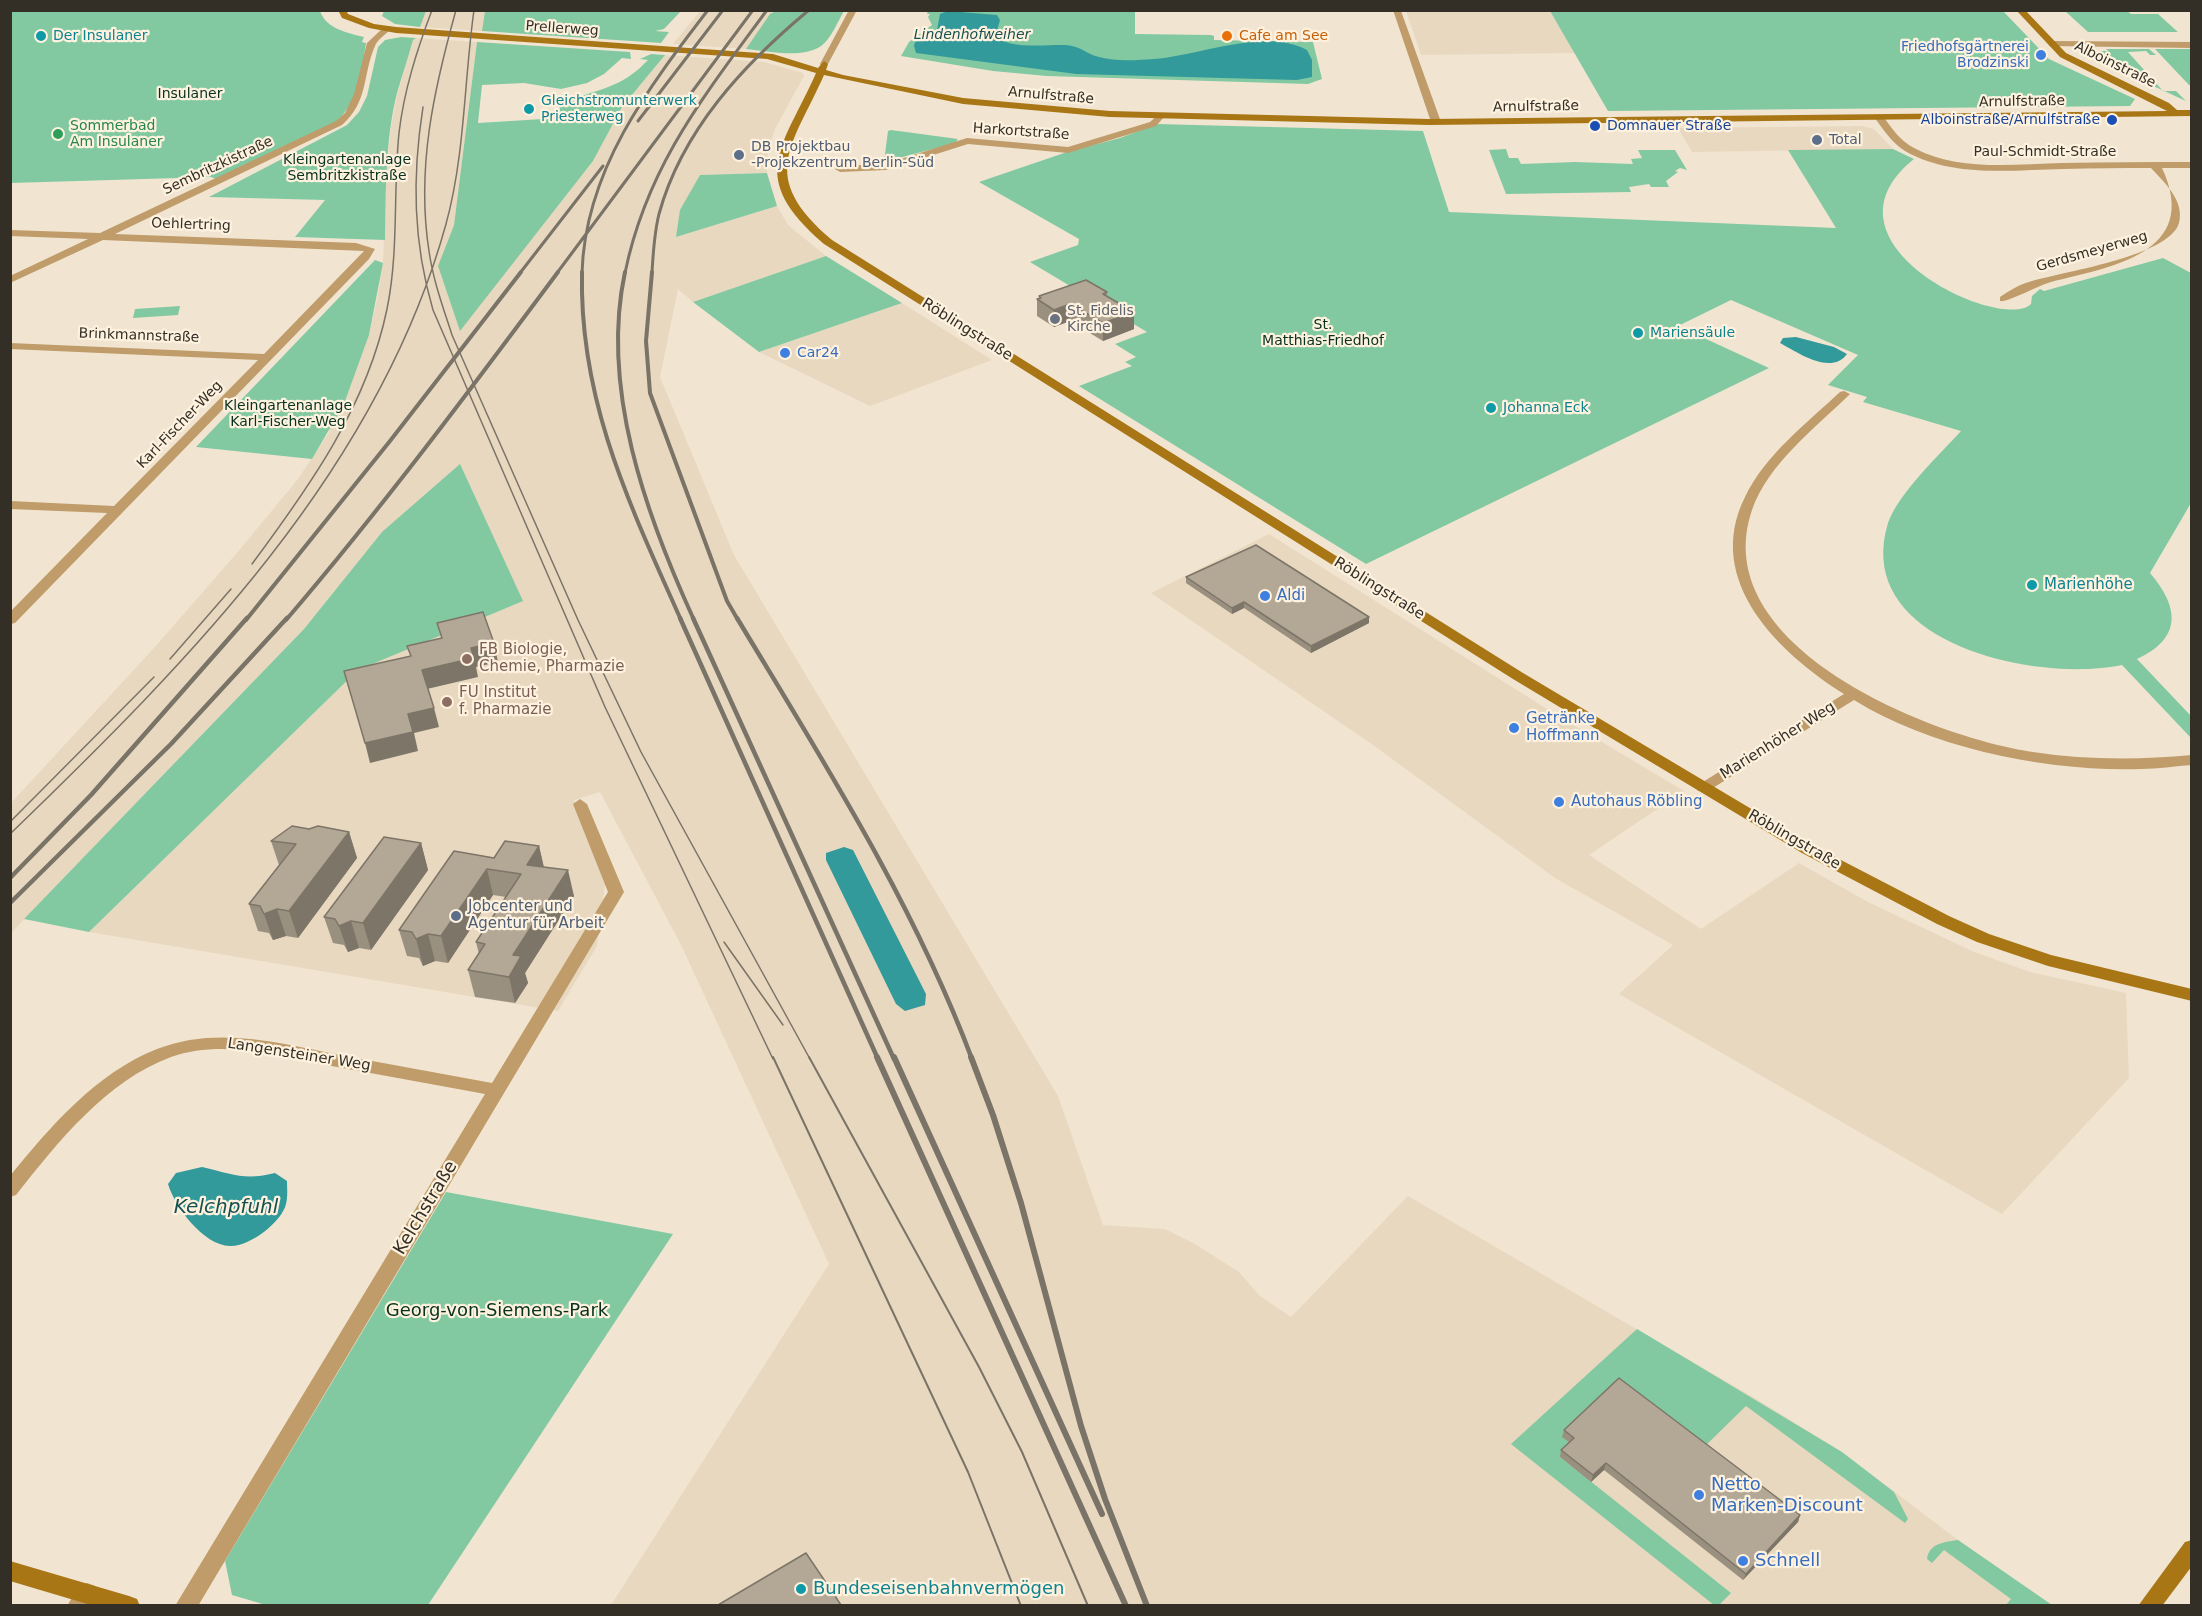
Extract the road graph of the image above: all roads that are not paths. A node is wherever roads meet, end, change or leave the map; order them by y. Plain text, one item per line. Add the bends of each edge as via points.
1 (342, 10) edge
2 (357, 10) edge
3 (853, 10) edge
4 (2020, 10) edge
5 (1397, 11) edge
6 (358, 21) junction
7 (387, 29) junction
8 (2052, 44) junction
9 (2192, 45) edge
10 (823, 68) junction
11 (2176, 114) junction
12 (2192, 114) edge
13 (1160, 116) junction
14 (1879, 117) junction
15 (1436, 122) junction
16 (2153, 165) junction
17 (2192, 165) edge
18 (840, 169) dead end
19 (10, 233) edge
20 (103, 237) junction
21 (370, 249) joint
22 (10, 280) edge
23 (2004, 299) dead end
24 (10, 346) edge
25 (266, 357) junction
26 (1844, 394) dead end
27 (10, 506) edge
28 (118, 510) junction
29 (10, 620) edge
30 (1854, 694) junction
31 (2192, 760) edge
32 (1702, 788) junction
33 (580, 804) dead end
34 (2192, 995) edge
35 (498, 1090) junction
36 (10, 1190) edge
37 (2192, 1549) edge
38 (10, 1571) edge
39 (82, 1599) edge
40 (129, 1605) edge
41 (186, 1605) edge
42 (2149, 1605) edge

1 - 6 main road, Prellerweg via 345,16
2 - 6 main road
3 - 10 street, Röblingstraße
4 - 8 main road, Alboinstraße
5 - 15 street
6 - 7 main road, Prellerweg
7 - 10 main road, Prellerweg via 765,56
7 - 20 street, Sembritzkistraße via 371,43 359,94 353,108 339,123
8 - 9 street
8 - 11 main road, Alboinstraße via 2073,60 2166,105
10 - 13 main road, Arnulfstraße via 933,96 1005,106
10 - 32 main road, Röblingstraße via 782,158 792,201 813,230 1478,652
11 - 12 main road, Arnulfstraße
11 - 14 main road, Arnulfstraße
13 - 15 main road, Arnulfstraße
13 - 18 street, Harkortstraße via 1153,124 1068,150 967,141 886,167
14 - 15 main road, Arnulfstraße
14 - 16 street, Paul-Schmidt-Straße via 1908,149 1950,162 1997,167
16 - 17 street, Paul-Schmidt-Straße
16 - 23 street, Gerdsmeyerweg via 2176,191 2183,206 2185,223 2176,238 2147,254 2032,284
19 - 20 street, Oehlertring
20 - 21 street, Oehlertring
20 - 22 street, Sembritzkistraße
21 - 25 street, Karl-Fischer-Weg
24 - 25 street, Brinkmannstraße
25 - 28 street, Karl-Fischer-Weg
26 - 30 street, Marienhöher Weg via 1758,483 1746,509 1739,555 1748,591 1774,631 1816,670
27 - 28 street
28 - 29 street, Karl-Fischer-Weg
30 - 31 street, Marienhöher Weg via 1919,725 2006,751 2120,765
30 - 32 street, Marienhöher Weg
32 - 34 main road, Röblingstraße via 1808,849 1983,938 2048,960
33 - 35 street, Kelchstraße via 615,892
35 - 36 street, Langensteiner Weg via 240,1043 176,1049 136,1067 102,1092
35 - 41 street, Kelchstraße
37 - 42 main road
38 - 39 main road
39 - 40 main road

